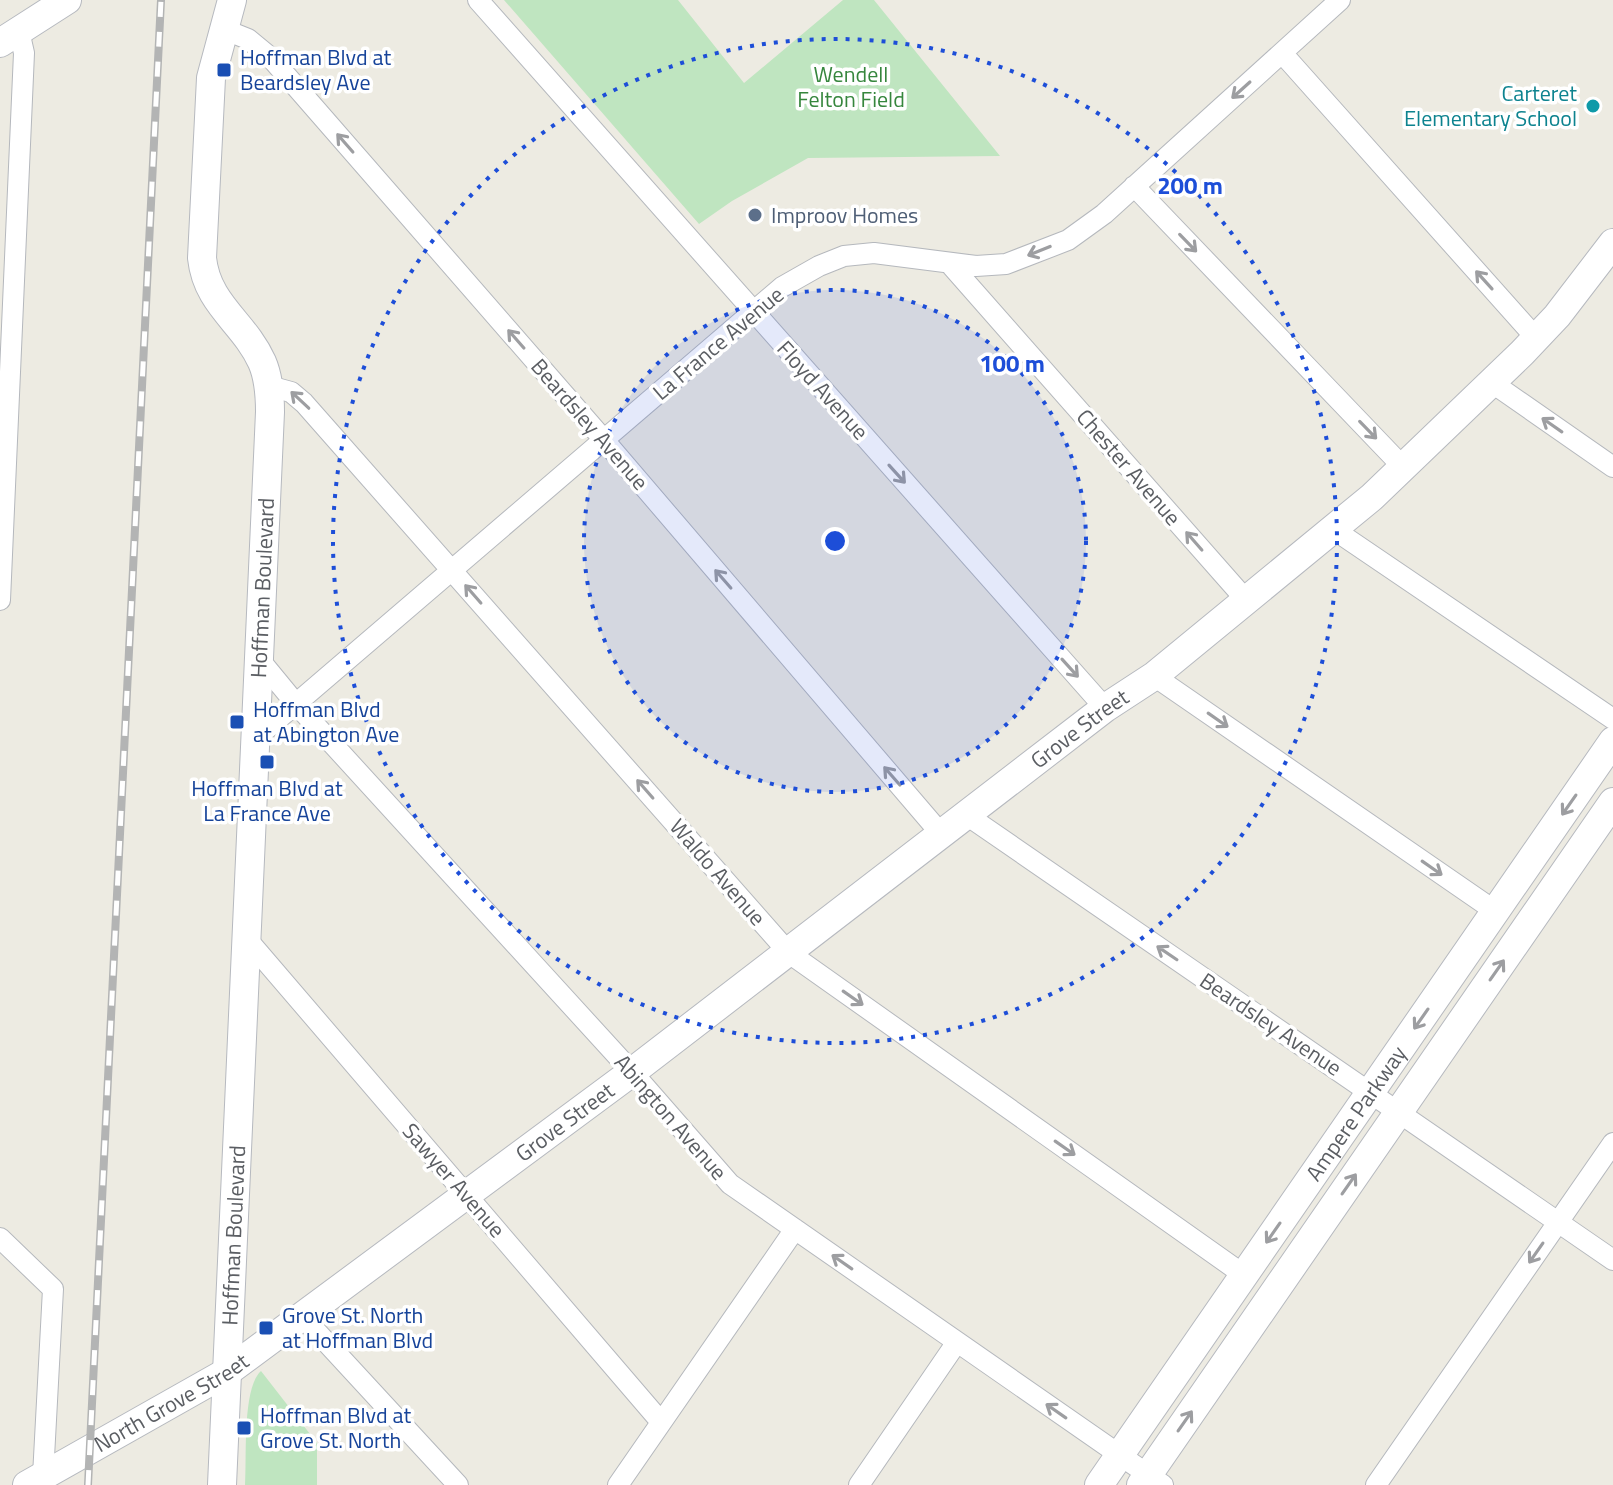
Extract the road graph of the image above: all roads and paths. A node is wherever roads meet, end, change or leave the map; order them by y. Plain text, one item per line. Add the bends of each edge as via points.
1 (66, 0) edge
2 (232, 0) edge
3 (478, 0) edge
4 (1340, 0) edge
5 (223, 29) junction
6 (9, 37) edge
7 (1282, 53) junction
8 (1134, 186) junction
9 (1613, 243) edge
10 (949, 263) junction
11 (752, 311) junction
12 (1536, 338) junction
13 (1491, 382) junction
14 (269, 386) junction
15 (604, 440) junction
16 (4, 445) edge
17 (1403, 467) junction
18 (1613, 467) edge
19 (1333, 529) junction
20 (452, 570) junction
21 (0, 600) edge
22 (1246, 600) junction
23 (259, 659) junction
24 (1154, 676) junction
25 (296, 704) junction
26 (1105, 708) junction
27 (1613, 719) edge
28 (256, 738) junction
29 (1613, 741) edge
30 (1613, 802) edge
31 (968, 816) junction
32 (942, 835) junction
33 (1495, 911) junction
34 (246, 938) junction
35 (789, 953) junction
36 (632, 1072) junction
37 (1370, 1093) junction
38 (1398, 1112) junction
39 (1613, 1143) edge
40 (503, 1169) joint
41 (467, 1195) junction
42 (1557, 1222) junction
43 (795, 1229) junction
44 (0, 1238) edge
45 (1613, 1260) edge
46 (1244, 1275) junction
47 (303, 1317) junction
48 (957, 1342) junction
49 (227, 1372) junction
50 (661, 1422) junction
51 (1120, 1455) junction
52 (35, 1480) edge
53 (1151, 1482) edge
54 (222, 1485) edge
55 (458, 1485) edge
56 (618, 1485) edge
57 (859, 1485) edge
58 (1099, 1485) edge
59 (1376, 1485) edge

1 - 6 street
2 - 5 street, Hoffman Boulevard
3 - 11 street, Floyd Avenue
4 - 7 street, La France Avenue
5 - 14 street, Hoffman Boulevard via 209,95 203,271 212,294 258,353
15 -> 5 street, Beardsley Avenue via 271,58 248,39
6 - 16 street via 24,53
7 -> 8 street, La France Avenue
12 -> 7 street
8 -> 10 street, La France Avenue via 1068,240 1045,250 1006,264
8 -> 17 street
9 - 12 street, Grove Street
10 - 11 street, La France Avenue via 874,253 844,256 782,287
22 -> 10 street, Chester Avenue
11 - 15 street, La France Avenue
11 -> 26 street, Floyd Avenue
12 - 13 street, Grove Street
13 - 17 street, Grove Street
18 -> 13 street
20 -> 14 street, Waldo Avenue via 299,397
14 - 23 street, Hoffman Boulevard
15 - 20 street, La France Avenue
32 -> 15 street, Beardsley Avenue
16 - 21 street
17 - 19 street, Grove Street
19 - 22 street, Grove Street
19 - 27 street
20 - 25 street, La France Avenue
35 -> 20 street, Waldo Avenue
22 - 24 street, Grove Street
23 - 25 street, Abington Avenue
23 - 28 street, Hoffman Boulevard
24 - 26 street, Grove Street
24 -> 33 street
25 - 28 street, La France Avenue
25 - 36 street, Abington Avenue
26 - 31 street, Grove Street
28 - 34 street, Hoffman Boulevard
29 -> 33 street, Ampere Parkway
38 -> 30 street, Ampere Parkway
31 - 32 street, Grove Street
37 -> 31 street, Beardsley Avenue
32 - 35 street, Grove Street
33 -> 37 street, Ampere Parkway
34 - 41 street, Sawyer Avenue
34 - 49 street, Hoffman Boulevard
35 - 36 street, Grove Street
35 -> 46 street, Waldo Avenue
36 - 40 street, Grove Street
36 - 43 street, Abington Avenue via 730,1184
37 - 38 street, Beardsley Avenue
37 -> 46 street, Ampere Parkway
38 - 42 street, Beardsley Avenue
53 -> 38 street, Ampere Parkway
39 - 42 street
40 - 41 street, North Grove Street
41 - 47 street, North Grove Street
41 - 50 street, Sawyer Avenue
42 - 45 street, Beardsley Avenue
42 -> 59 street
48 -> 43 street, Abington Avenue
43 - 50 street
44 - 52 street via 53,1289
46 - 51 street, Ampere Parkway
47 - 49 street, North Grove Street
47 - 55 street
51 -> 48 street, Abington Avenue
48 - 57 street
49 - 52 street, North Grove Street
49 - 54 street, Hoffman Boulevard
50 - 56 street
51 - 53 street, Abington Avenue
51 - 58 street, Ampere Parkway

